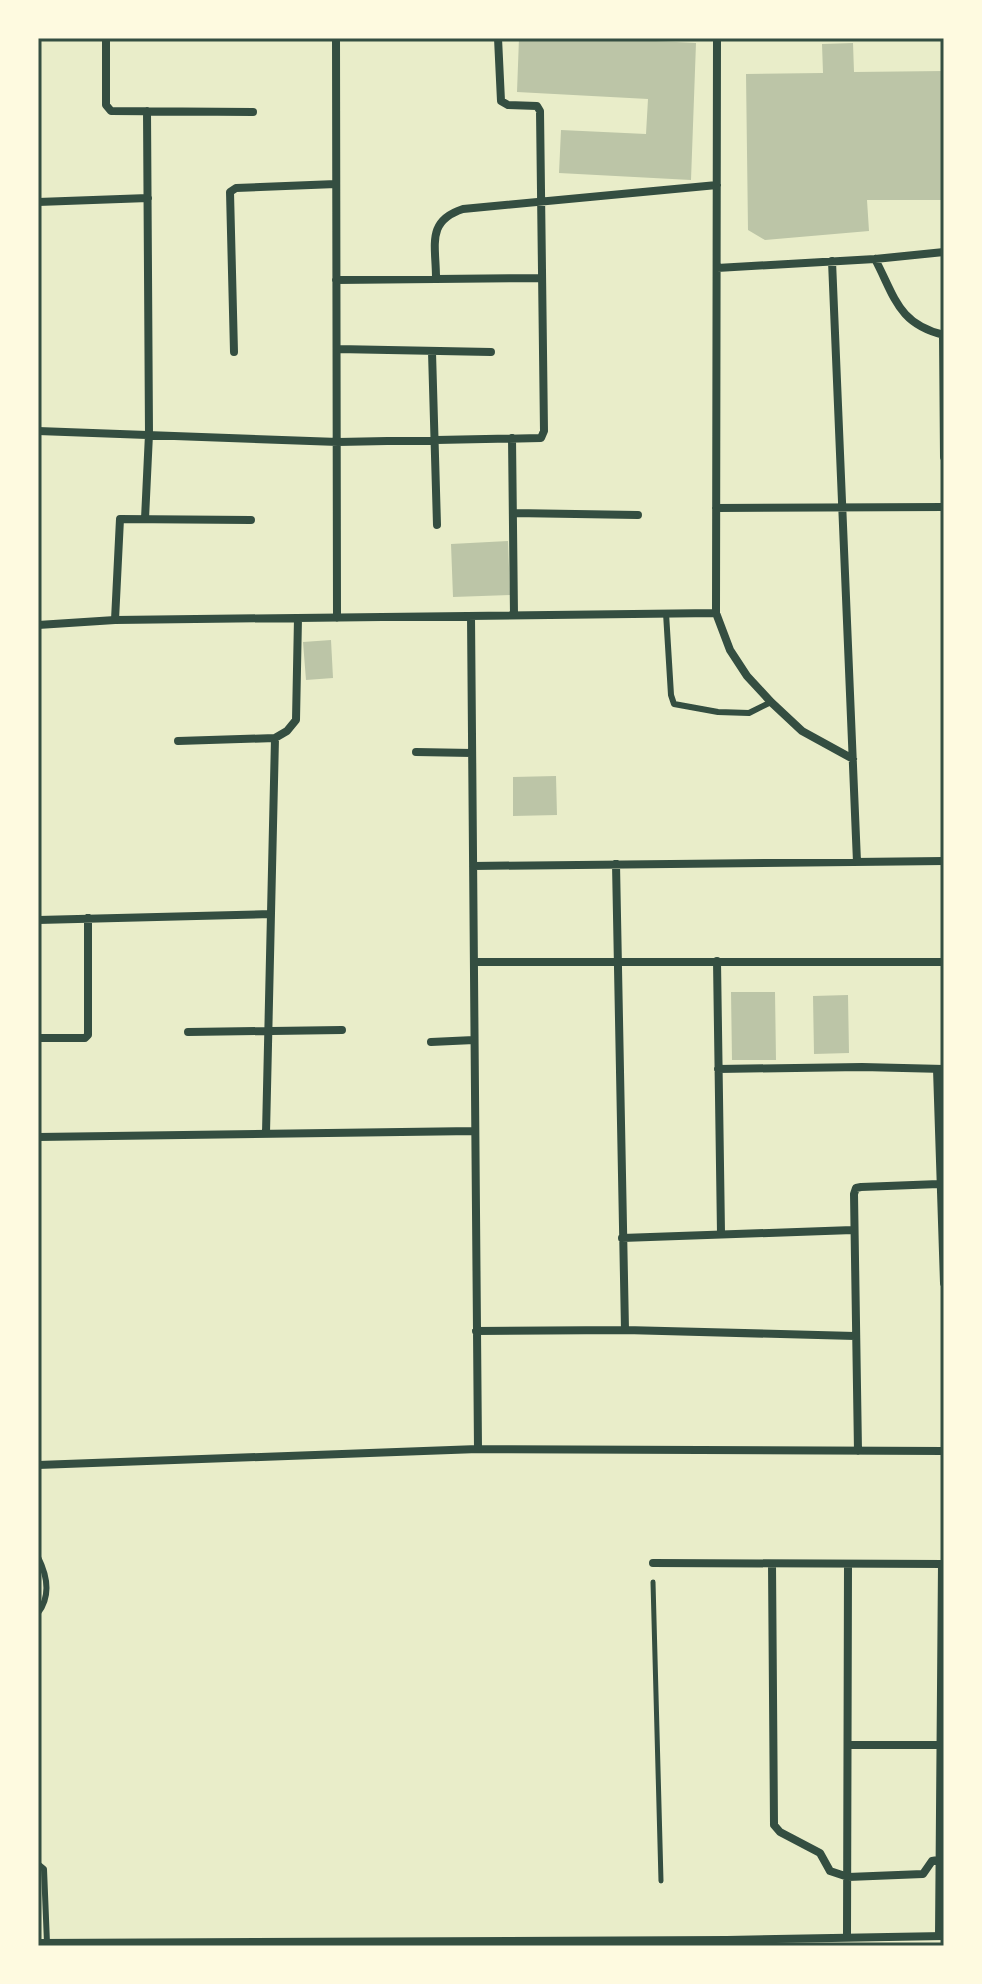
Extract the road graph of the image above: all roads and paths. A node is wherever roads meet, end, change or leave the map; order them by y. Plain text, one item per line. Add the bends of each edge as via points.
1 (106, 38) edge
2 (336, 38) edge
3 (498, 38) edge
4 (717, 38) edge
5 (147, 111) junction
6 (253, 112) dead end
7 (336, 184) junction
8 (717, 185) junction
9 (148, 198) junction
10 (540, 200) junction
11 (38, 202) edge
12 (944, 252) edge
13 (875, 259) junction
14 (832, 261) junction
15 (717, 268) junction
16 (436, 278) junction
17 (541, 278) junction
18 (336, 280) junction
19 (943, 335) edge
20 (337, 349) junction
21 (234, 352) dead end
22 (432, 352) junction
23 (491, 352) dead end
24 (38, 431) edge
25 (149, 434) junction
26 (436, 438) junction
27 (512, 438) junction
28 (338, 442) junction
29 (944, 457) edge
30 (944, 507) edge
31 (716, 508) junction
32 (842, 509) junction
33 (513, 513) junction
34 (638, 515) dead end
35 (145, 519) junction
36 (251, 520) dead end
37 (437, 525) dead end
38 (666, 613) junction
39 (716, 613) junction
40 (514, 615) junction
41 (471, 616) junction
42 (298, 618) junction
43 (337, 618) junction
44 (115, 620) junction
45 (38, 625) edge
46 (771, 702) junction
47 (275, 738) junction
48 (178, 741) dead end
49 (416, 752) dead end
50 (472, 753) junction
51 (853, 759) junction
52 (944, 861) edge
53 (857, 862) junction
54 (616, 864) junction
55 (473, 866) junction
56 (271, 914) junction
57 (88, 918) junction
58 (38, 920) edge
59 (717, 961) junction
60 (474, 962) junction
61 (618, 962) junction
62 (944, 962) edge
63 (269, 1030) junction
64 (342, 1030) dead end
65 (188, 1032) dead end
66 (38, 1038) edge
67 (474, 1040) junction
68 (431, 1042) dead end
69 (718, 1069) junction
70 (940, 1069) edge
71 (475, 1131) junction
72 (266, 1133) junction
73 (38, 1137) edge
74 (939, 1184) junction
75 (853, 1230) junction
76 (721, 1233) junction
77 (622, 1238) junction
78 (944, 1283) edge
79 (625, 1330) junction
80 (476, 1331) junction
81 (855, 1336) junction
82 (478, 1449) junction
83 (858, 1451) junction
84 (944, 1451) edge
85 (38, 1465) edge
86 (38, 1557) edge
87 (653, 1563) joint
88 (772, 1564) junction
89 (943, 1564) edge
90 (848, 1565) junction
91 (38, 1613) edge
92 (942, 1653) edge
93 (848, 1745) junction
94 (939, 1745) junction
95 (941, 1859) edge
96 (38, 1864) edge
97 (848, 1877) junction
98 (661, 1881) dead end
99 (942, 1936) edge
100 (847, 1937) junction
101 (43, 1943) edge

1 - 5 street via 107,109
2 - 7 street
3 - 10 street via 501,101 537,106 540,111
4 - 8 street
5 - 6 street
5 - 9 street
7 - 18 street
7 - 21 street via 230,192
8 - 10 street
8 - 15 street
9 - 11 street
9 - 25 street
10 - 16 street via 463,209 439,220
10 - 17 street
12 - 13 street
13 - 14 street
13 - 19 street via 909,320
14 - 15 street
14 - 32 street
15 - 31 street
16 - 17 street
16 - 18 street
17 - 27 street via 544,435
18 - 20 street
19 - 29 street
20 - 22 street
20 - 28 street
22 - 23 street
22 - 26 street
24 - 25 street
25 - 28 street
25 - 35 street
26 - 27 street
26 - 28 street
26 - 37 street
27 - 33 street
28 - 43 street
30 - 32 street
31 - 32 street
31 - 39 street
32 - 51 street
33 - 34 street
33 - 40 street
35 - 36 street
35 - 44 street via 118,521
38 - 39 street
38 - 40 street
38 - 46 lane via 674,704 749,713
39 - 46 street via 730,650
40 - 41 street
41 - 43 street
41 - 50 street
42 - 43 street
42 - 44 street
42 - 47 street via 296,720
44 - 45 street
46 - 51 street via 802,731
47 - 48 street
47 - 56 street
49 - 50 street
50 - 55 street
51 - 53 street
52 - 53 street
53 - 54 street
54 - 55 street
54 - 61 street
55 - 60 street
56 - 57 street
56 - 63 street
57 - 58 street
57 - 66 street via 88,1035
59 - 61 street
59 - 62 street
59 - 69 street
60 - 61 street
60 - 67 street
61 - 77 street
63 - 64 street
63 - 65 street
63 - 72 street
67 - 68 street
67 - 71 street
69 - 70 street
69 - 76 street
70 - 74 street
71 - 72 street
71 - 80 street
72 - 73 street
74 - 75 street via 857,1187
74 - 78 street
75 - 76 street
75 - 81 street
76 - 77 street
77 - 79 street
79 - 80 street
79 - 81 street
80 - 82 street
81 - 83 street
82 - 83 street
82 - 85 street
83 - 84 street
86 - 91 lane via 47,1590
87 - 88 street
87 - 98 path
88 - 90 street
88 - 97 street via 774,1825 820,1853 830,1871
89 - 90 street
89 - 92 street
90 - 93 street
92 - 94 street
93 - 94 street
93 - 97 street
94 - 95 street
95 - 97 street via 932,1861 923,1874
95 - 99 street
96 - 101 lane via 44,1869
97 - 100 street
99 - 100 street
100 - 101 street

